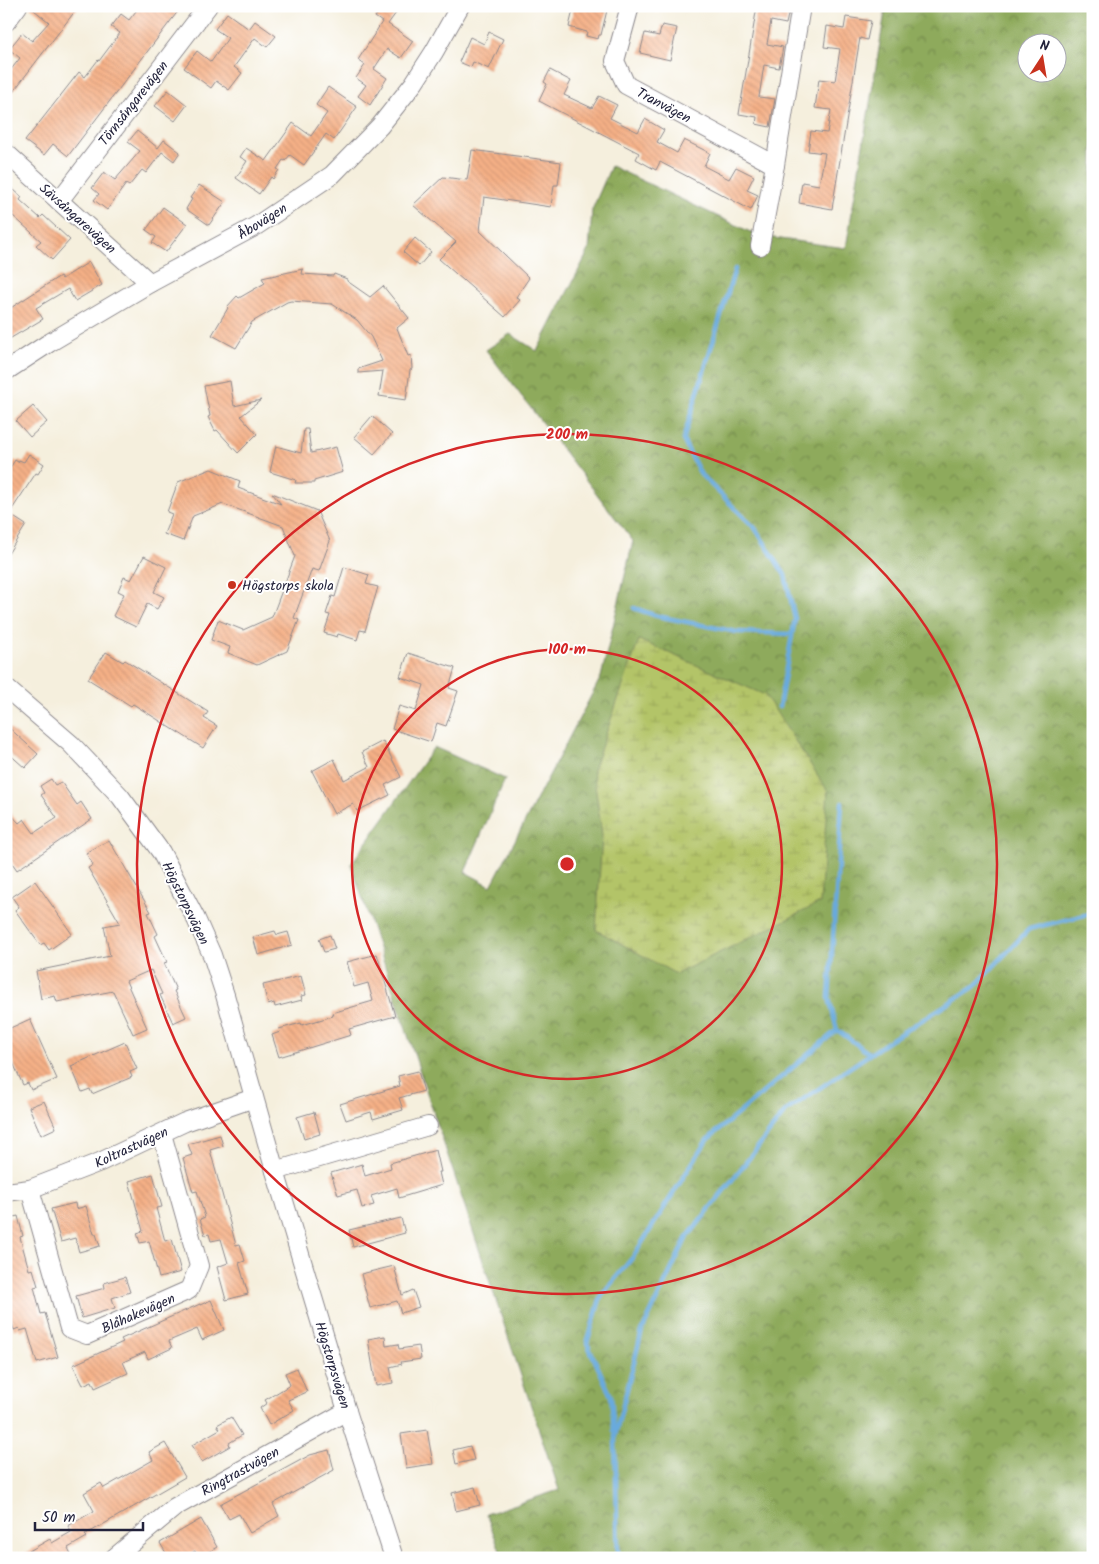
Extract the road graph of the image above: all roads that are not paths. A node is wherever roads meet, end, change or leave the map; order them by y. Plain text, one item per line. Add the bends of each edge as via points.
1 (18, 6) edge
2 (208, 6) edge
3 (460, 6) edge
4 (630, 6) edge
5 (801, 6) edge
6 (6, 22) edge
7 (6, 153) edge
8 (775, 165) junction
9 (59, 201) junction
10 (760, 246) dead end
11 (150, 283) junction
12 (6, 371) edge
13 (6, 688) edge
14 (254, 1098) junction
15 (428, 1126) dead end
16 (162, 1134) junction
17 (275, 1171) junction
18 (30, 1189) junction
19 (6, 1192) edge
20 (347, 1411) junction
21 (114, 1558) edge
22 (394, 1558) edge

1 - 6 street
2 - 9 street, Törnsångarevägen
3 - 11 street, Åbovägen via 414,83 380,126 332,175 256,226
4 - 8 street, Tranvägen via 615,61 626,85
5 - 8 street
7 - 9 street, Sävsångarevägen
8 - 10 street
9 - 11 street, Sävsångarevägen
11 - 12 street, Åbovägen
13 - 14 street, Högstorpsvägen via 71,744 120,796 161,852 212,955
14 - 16 street, Koltrastvägen via 185,1122
14 - 17 street, Högstorpsvägen
15 - 17 street
16 - 18 street, Koltrastvägen
16 - 18 street, Blåhakevägen via 199,1266 189,1290 87,1336 69,1328
17 - 20 street, Högstorpsvägen
18 - 19 street, Koltrastvägen
20 - 21 street, Ringtrastvägen via 176,1507
20 - 22 street, Högstorpsvägen

